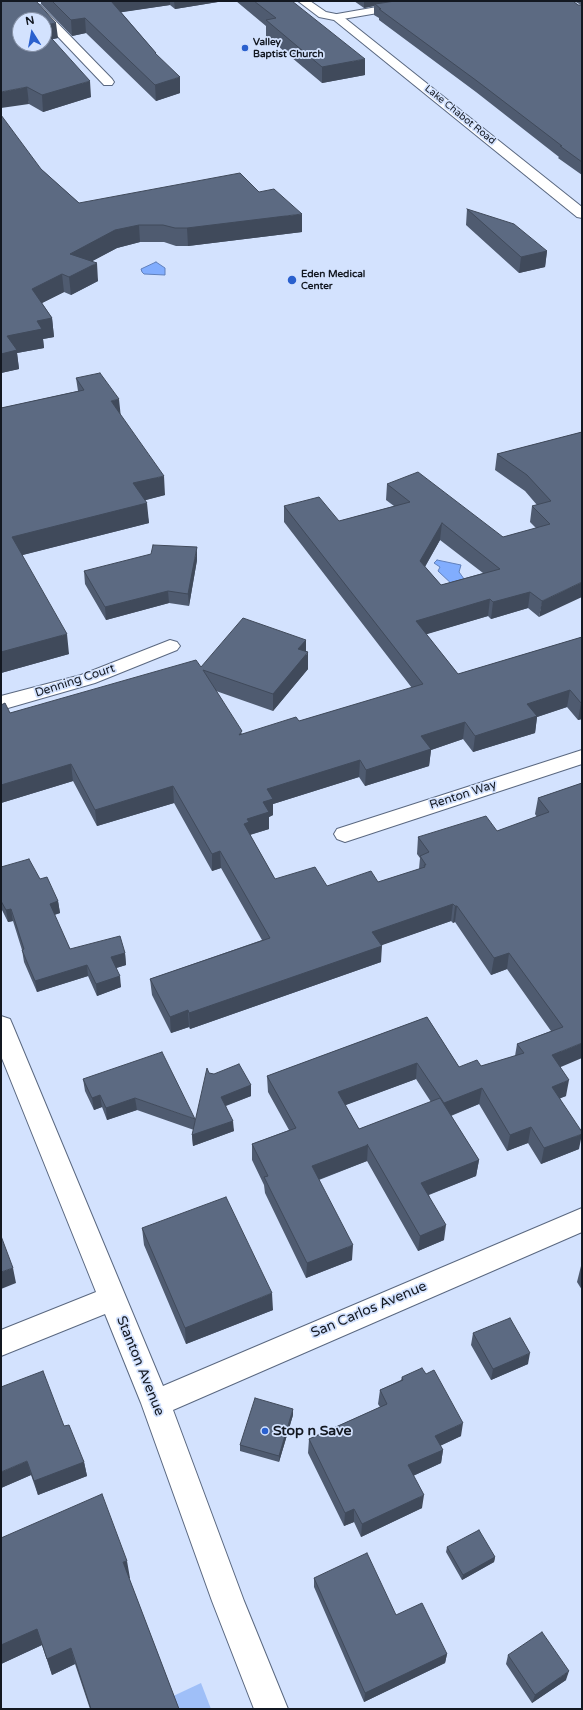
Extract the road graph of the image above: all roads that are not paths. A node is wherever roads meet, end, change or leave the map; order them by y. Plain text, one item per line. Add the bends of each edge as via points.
1 (303, 1) edge
2 (430, 1) edge
3 (31, 2) edge
4 (332, 5) dead end
5 (337, 18) junction
6 (108, 82) dead end
7 (582, 214) edge
8 (170, 646) dead end
9 (1, 703) edge
10 (582, 757) edge
11 (345, 834) dead end
12 (1, 1026) edge
13 (582, 1220) edge
14 (113, 1298) junction
15 (1, 1343) edge
16 (156, 1402) junction
17 (271, 1709) edge

1 - 5 street, Lake Chabot Road via 323,15
2 - 5 street
3 - 6 street
4 - 5 street via 342,12
5 - 7 street, Lake Chabot Road
8 - 9 street, Denning Court via 88,680
10 - 11 street, Renton Way
12 - 14 street, Stanton Avenue
13 - 16 street, San Carlos Avenue
14 - 15 street
14 - 16 street, Stanton Avenue
16 - 17 street, Stanton Avenue via 228,1601

